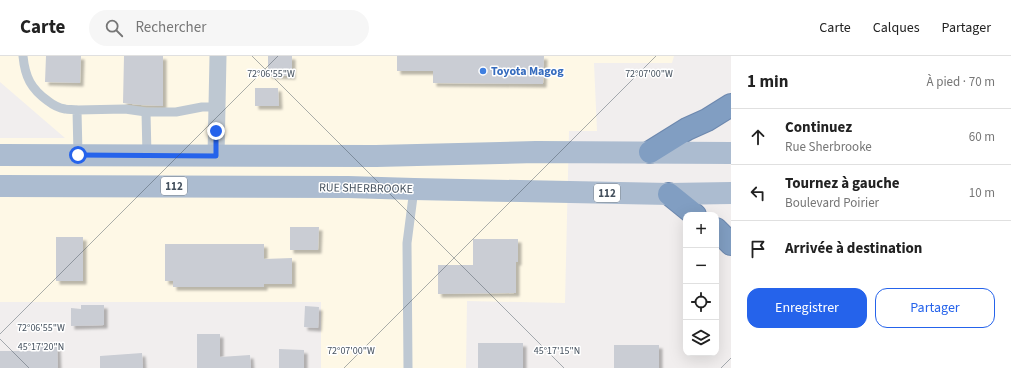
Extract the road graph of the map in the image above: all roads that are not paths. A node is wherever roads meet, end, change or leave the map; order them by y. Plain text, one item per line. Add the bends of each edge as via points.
1 (23, 56) edge
2 (218, 56) edge
3 (731, 105) edge
4 (217, 107) junction
5 (77, 110) junction
6 (146, 112) junction
7 (650, 152) junction
8 (731, 153) edge
9 (0, 155) edge
10 (78, 155) junction
11 (147, 156) junction
12 (216, 156) junction
13 (0, 186) edge
14 (414, 189) junction
15 (731, 193) edge
16 (669, 194) junction
17 (691, 212) edge
18 (719, 232) edge
19 (731, 244) edge
20 (408, 368) edge

1 - 5 lane via 29,82 41,96 60,108
2 - 4 street
3 - 7 highway
4 - 6 lane via 176,112
4 - 12 street
5 - 6 lane via 126,109
5 - 10 lane
6 - 11 lane
7 - 8 main road
7 - 12 main road
9 - 10 main road
10 - 11 main road
11 - 12 main road
13 - 14 main road, RUE SHERBROOKE / 112
14 - 16 main road, RUE SHERBROOKE / 112
14 - 20 lane via 407,243
15 - 16 main road, RUE SHERBROOKE / 112
16 - 17 highway
18 - 19 highway

